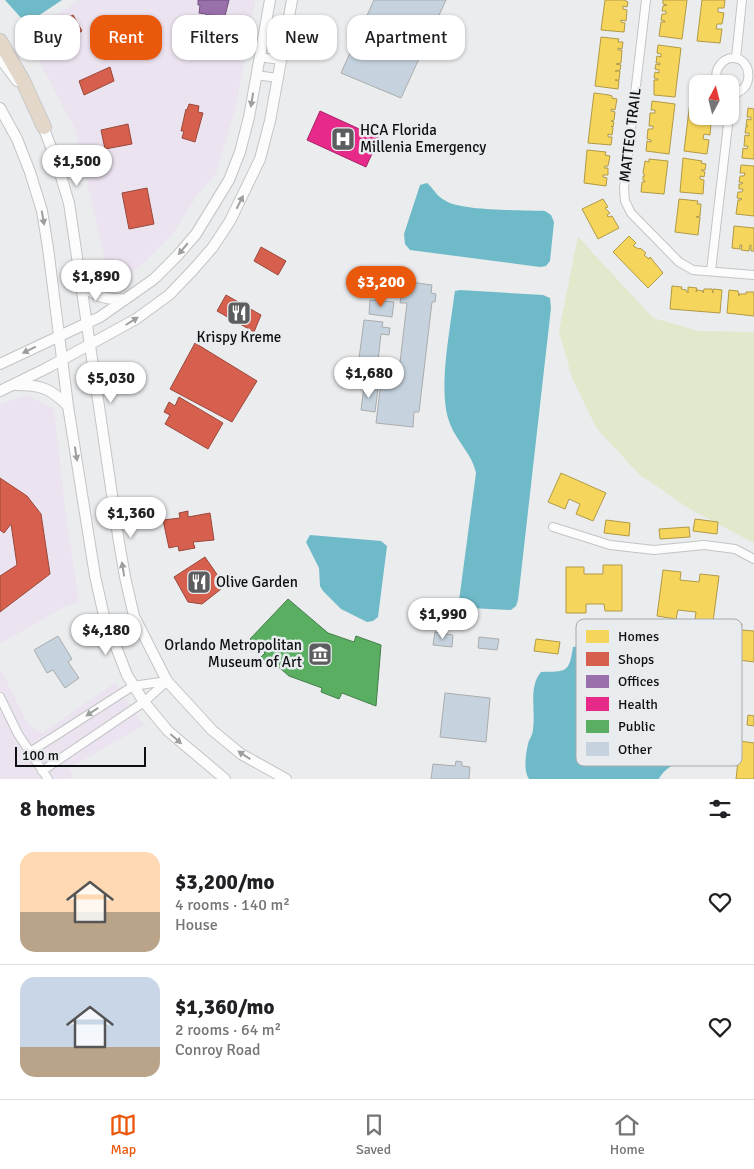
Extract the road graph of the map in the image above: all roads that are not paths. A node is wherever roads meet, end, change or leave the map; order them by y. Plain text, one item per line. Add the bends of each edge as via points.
1 (270, 0) edge
2 (292, 0) edge
3 (646, 0) edge
4 (742, 0) edge
5 (289, 15) edge
6 (0, 41) edge
7 (259, 57) junction
8 (0, 58) edge
9 (267, 58) edge
10 (736, 58) junction
11 (280, 60) edge
12 (752, 71) edge
13 (256, 75) junction
14 (716, 75) edge
15 (277, 78) junction
16 (752, 84) edge
17 (739, 92) edge
18 (0, 108) edge
19 (728, 125) edge
20 (44, 127) junction
21 (711, 271) junction
22 (754, 275) edge
23 (82, 285) junction
24 (127, 299) junction
25 (86, 323) junction
26 (59, 337) junction
27 (89, 345) junction
28 (62, 360) junction
29 (0, 364) edge
30 (13, 385) junction
31 (0, 391) edge
32 (68, 406) junction
33 (553, 527) dead end
34 (754, 559) edge
35 (167, 682) junction
36 (133, 686) junction
37 (0, 698) edge
38 (144, 702) junction
39 (30, 752) junction
40 (42, 771) junction
41 (48, 779) edge
42 (225, 779) edge
43 (286, 779) edge

1 - 7 main road
2 - 5 main road
3 - 21 street, MATTEO TRAIL via 625,202 631,213 679,262 693,270
4 - 10 street
6 - 20 highway
7 - 9 street
7 - 13 main road
8 - 20 main road via 25,92
10 - 12 street via 745,62
10 - 14 street via 726,60
11 - 15 main road
12 - 16 street
13 - 15 street
13 -> 24 main road via 240,152 212,210 177,256
27 -> 15 main road via 136,319 168,295 213,247 230,221 260,159
16 - 17 street
18 -> 26 main road via 17,139 42,211
19 - 21 street
20 - 23 main road via 69,203
21 - 22 street, MATTEO TRAIL
23 - 24 main road via 100,297
23 - 25 main road
24 - 25 main road
25 - 26 main road
25 - 27 main road
26 - 28 main road
26 -> 29 main road
27 - 28 main road
35 -> 27 main road via 134,616
28 - 30 main road
28 - 32 main road
30 - 31 main road
30 - 32 main road via 47,389
32 -> 36 main road via 104,616
33 - 34 street via 610,545 654,550 704,546 735,549
35 - 36 street
35 - 38 street
43 -> 35 main road via 241,754 212,730
36 - 38 main road
36 -> 39 street
37 - 39 street
38 - 40 street
38 -> 42 main road via 168,731
39 - 40 street
40 - 41 street

